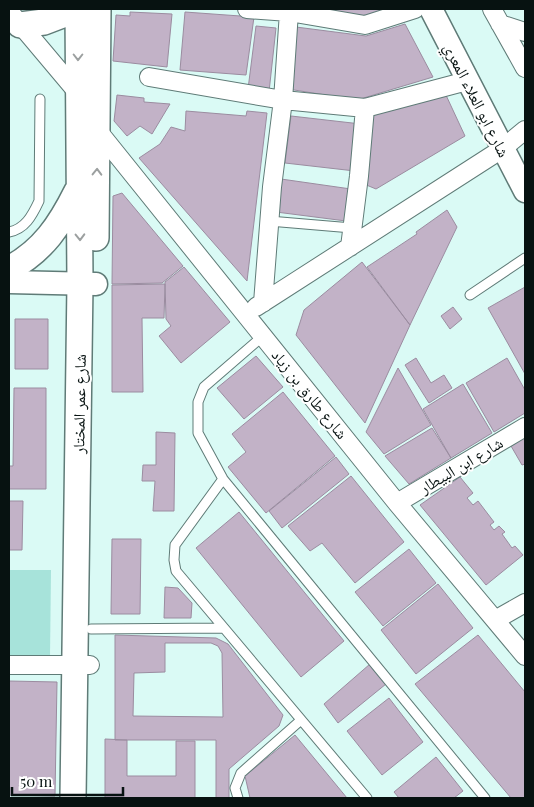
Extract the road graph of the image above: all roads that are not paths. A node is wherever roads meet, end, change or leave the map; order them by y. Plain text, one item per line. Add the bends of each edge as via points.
1 (78, 9) edge
2 (98, 9) edge
3 (246, 9) edge
4 (415, 9) edge
5 (431, 9) edge
6 (289, 12) junction
7 (496, 16) edge
8 (14, 18) edge
9 (525, 32) edge
10 (525, 68) edge
11 (148, 76) dead end
12 (467, 81) junction
13 (78, 93) junction
14 (40, 99) dead end
15 (283, 100) junction
16 (364, 108) junction
17 (525, 130) edge
18 (98, 131) junction
19 (525, 142) edge
20 (502, 148) junction
21 (79, 187) junction
22 (525, 191) edge
23 (269, 221) junction
24 (352, 228) junction
25 (9, 232) edge
26 (350, 247) junction
27 (525, 258) edge
28 (9, 269) edge
29 (9, 282) edge
30 (88, 284) junction
31 (470, 295) dead end
32 (263, 303) junction
33 (246, 314) junction
34 (263, 336) junction
35 (525, 427) edge
36 (224, 479) junction
37 (397, 503) junction
38 (525, 603) edge
39 (495, 620) junction
40 (224, 628) junction
41 (91, 629) junction
42 (525, 656) edge
43 (9, 665) edge
44 (82, 665) junction
45 (301, 720) junction
46 (73, 798) edge
47 (88, 798) edge
48 (238, 798) edge
49 (367, 798) edge
50 (485, 798) edge

1 - 8 main road via 44,22
1 -> 13 main road, شارع عمر المختار
2 - 18 main road, شارع عمر المختار
3 - 6 street
4 - 6 street via 365,26
5 - 12 street, شارع ابو العلاء المعري
6 - 15 street
7 - 9 street
7 - 10 street
8 - 13 street
11 - 15 street
12 - 16 street
12 - 20 street, شارع ابو العلاء المعري
13 - 21 main road, شارع عمر المختار
14 - 25 lane via 39,202 32,217 18,230
15 - 16 street
15 - 23 street
16 - 24 street
17 - 20 street
30 -> 18 main road, شارع عمر المختار
18 - 33 street, شارع طارق بن زياد
19 - 20 street
20 - 22 street, شارع ابو العلاء المعري
20 - 26 street
21 - 28 main road via 50,238 31,256
21 -> 30 main road, شارع عمر المختار
23 - 24 lane
23 - 32 street
24 - 26 street
26 - 32 street
27 - 31 lane
29 - 30 street
30 - 41 main road, شارع عمر المختار
30 - 44 main road, شارع عمر المختار
32 - 33 street
33 - 34 street, شارع طارق بن زياد
34 - 36 lane via 204,387 198,402 198,433
34 - 37 street, شارع طارق بن زياد
35 - 37 street, شارع ابن البيطار
36 - 40 lane via 175,545 174,560 176,571
36 - 50 lane
37 - 39 street, شارع طارق بن زياد
38 - 39 street
39 - 42 street, شارع طارق بن زياد
40 - 41 lane
40 - 45 lane
41 - 44 main road, شارع عمر المختار
43 - 44 street
44 - 46 main road, شارع عمر المختار
44 - 47 main road, شارع عمر المختار
45 - 48 lane via 240,773 236,788
45 - 49 lane

